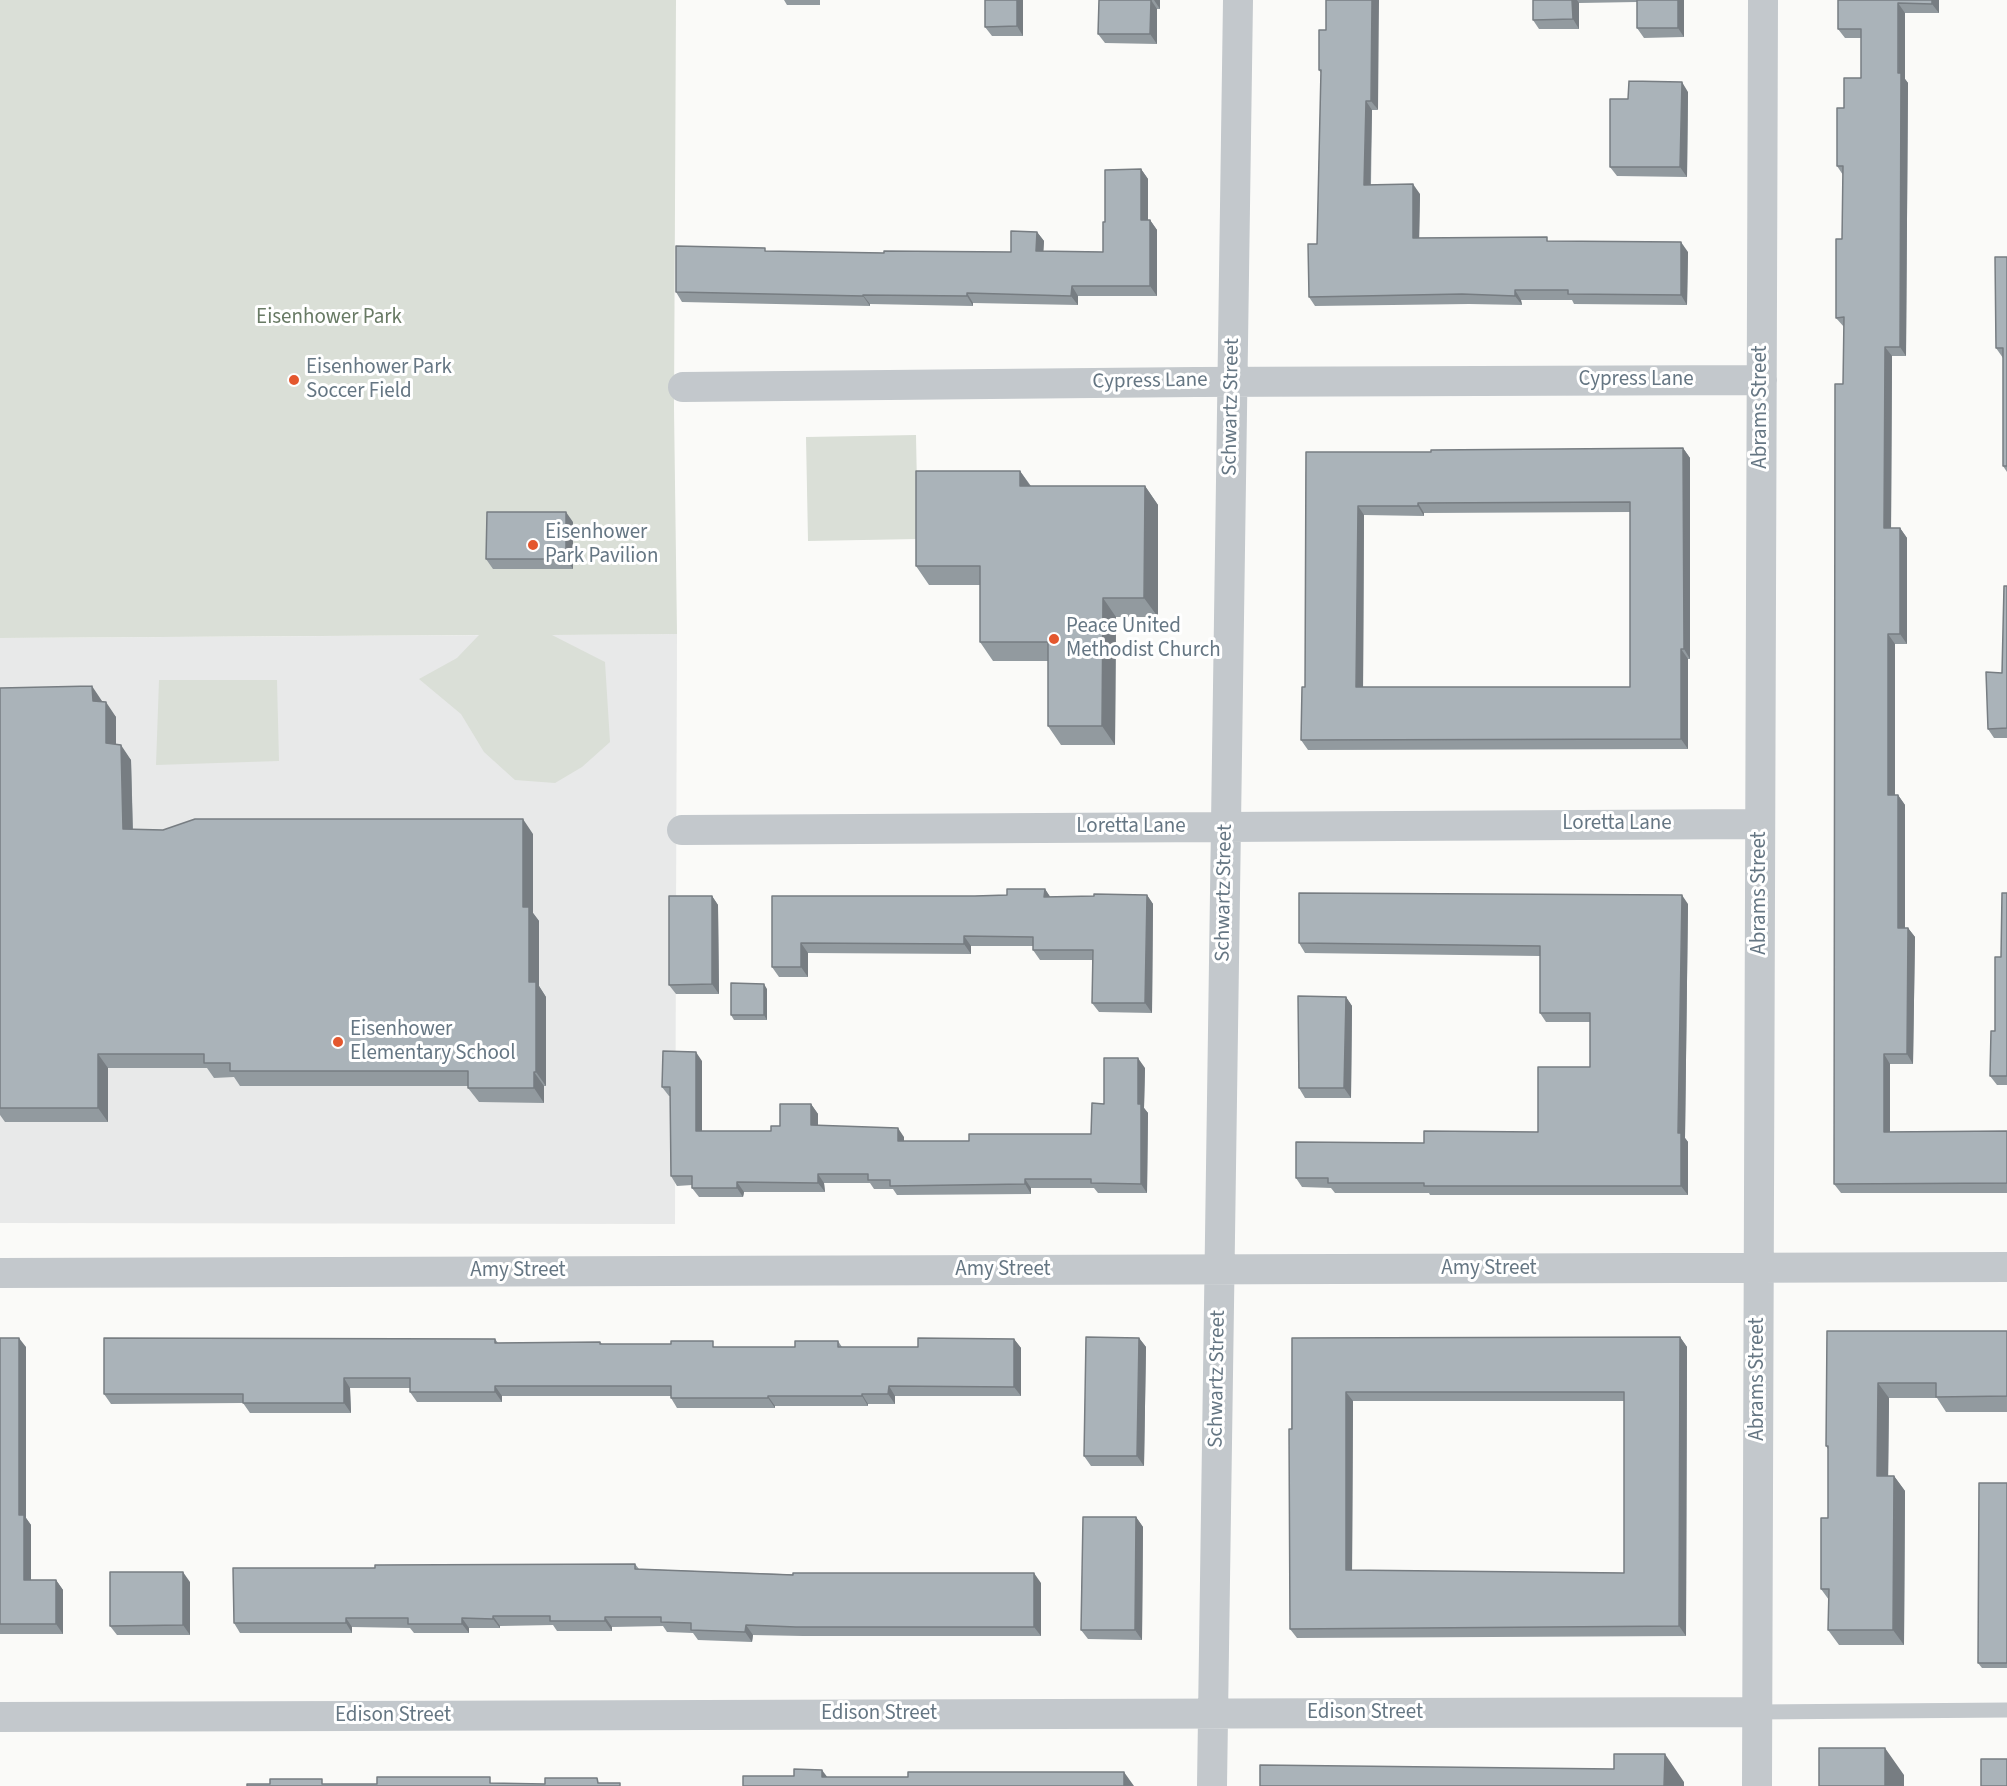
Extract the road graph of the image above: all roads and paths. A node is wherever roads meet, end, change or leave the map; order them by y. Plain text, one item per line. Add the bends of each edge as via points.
1 (1238, 0) edge
2 (1763, 0) edge
3 (1762, 380) junction
4 (1232, 381) junction
5 (683, 387) dead end
6 (1760, 824) junction
7 (1226, 826) junction
8 (682, 830) dead end
9 (2007, 1267) edge
10 (1759, 1268) junction
11 (1219, 1269) junction
12 (0, 1272) edge
13 (2007, 1710) edge
14 (1757, 1712) junction
15 (1212, 1713) junction
16 (0, 1717) edge
17 (1212, 1786) edge
18 (1757, 1786) edge

1 - 4 street, Schwartz Street
2 - 3 street, Abrams Street
3 - 4 street, Cypress Lane
3 - 6 street, Abrams Street
4 - 5 street, Cypress Lane
4 - 7 street, Schwartz Street
6 - 7 street, Loretta Lane
6 - 10 street, Abrams Street
7 - 8 street, Loretta Lane
7 - 11 street, Schwartz Street
9 - 10 street, Amy Street
10 - 11 street, Amy Street
10 - 14 street, Abrams Street
11 - 12 street, Amy Street
11 - 15 street, Schwartz Street
13 - 14 lane
14 - 15 street, Edison Street
14 - 18 street, Abrams Street
15 - 16 street, Edison Street
15 - 17 street, Schwartz Street

